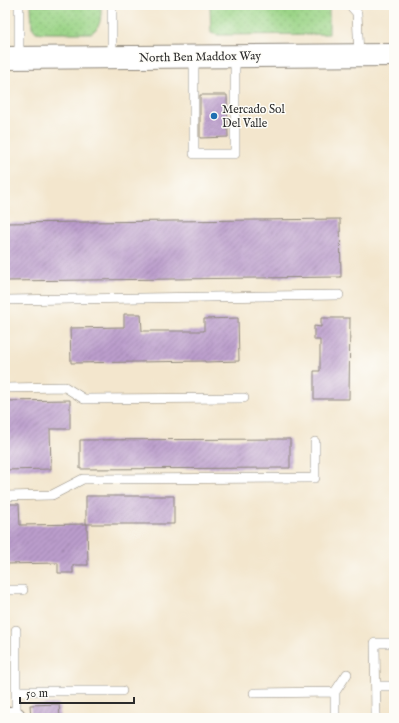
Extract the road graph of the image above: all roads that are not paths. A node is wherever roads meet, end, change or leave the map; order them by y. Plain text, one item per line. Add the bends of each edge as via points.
1 (19, 5) edge
2 (112, 5) edge
3 (350, 5) edge
4 (394, 55) edge
5 (359, 56) junction
6 (194, 57) junction
7 (235, 57) junction
8 (12, 58) edge
9 (112, 58) junction
10 (339, 296) dead end
11 (5, 300) edge
12 (5, 388) edge
13 (244, 398) dead end
14 (315, 442) dead end
15 (5, 496) edge
16 (5, 590) edge
17 (23, 590) dead end
18 (16, 630) dead end
19 (394, 643) edge
20 (347, 674) dead end
21 (376, 686) junction
22 (394, 686) edge
23 (16, 691) junction
24 (122, 691) dead end
25 (334, 692) junction
26 (254, 693) dead end
27 (11, 716) edge
28 (335, 718) edge
29 (376, 718) edge

1 - 8 lane
2 - 9 lane
3 - 5 lane via 357,13
4 - 5 main road, North Ben Maddox Way
5 - 7 main road, North Ben Maddox Way
6 - 7 main road, North Ben Maddox Way
6 - 7 lane via 194,154 236,154
6 - 9 main road, North Ben Maddox Way
8 - 9 main road, North Ben Maddox Way
10 - 11 lane
12 - 13 lane via 65,387 84,399
14 - 15 lane via 315,478 83,479 52,495
16 - 17 lane
18 - 23 lane
19 - 21 lane via 375,643
20 - 25 lane
21 - 22 lane
21 - 29 lane
23 - 24 lane
23 - 27 lane
25 - 26 lane
25 - 28 lane

